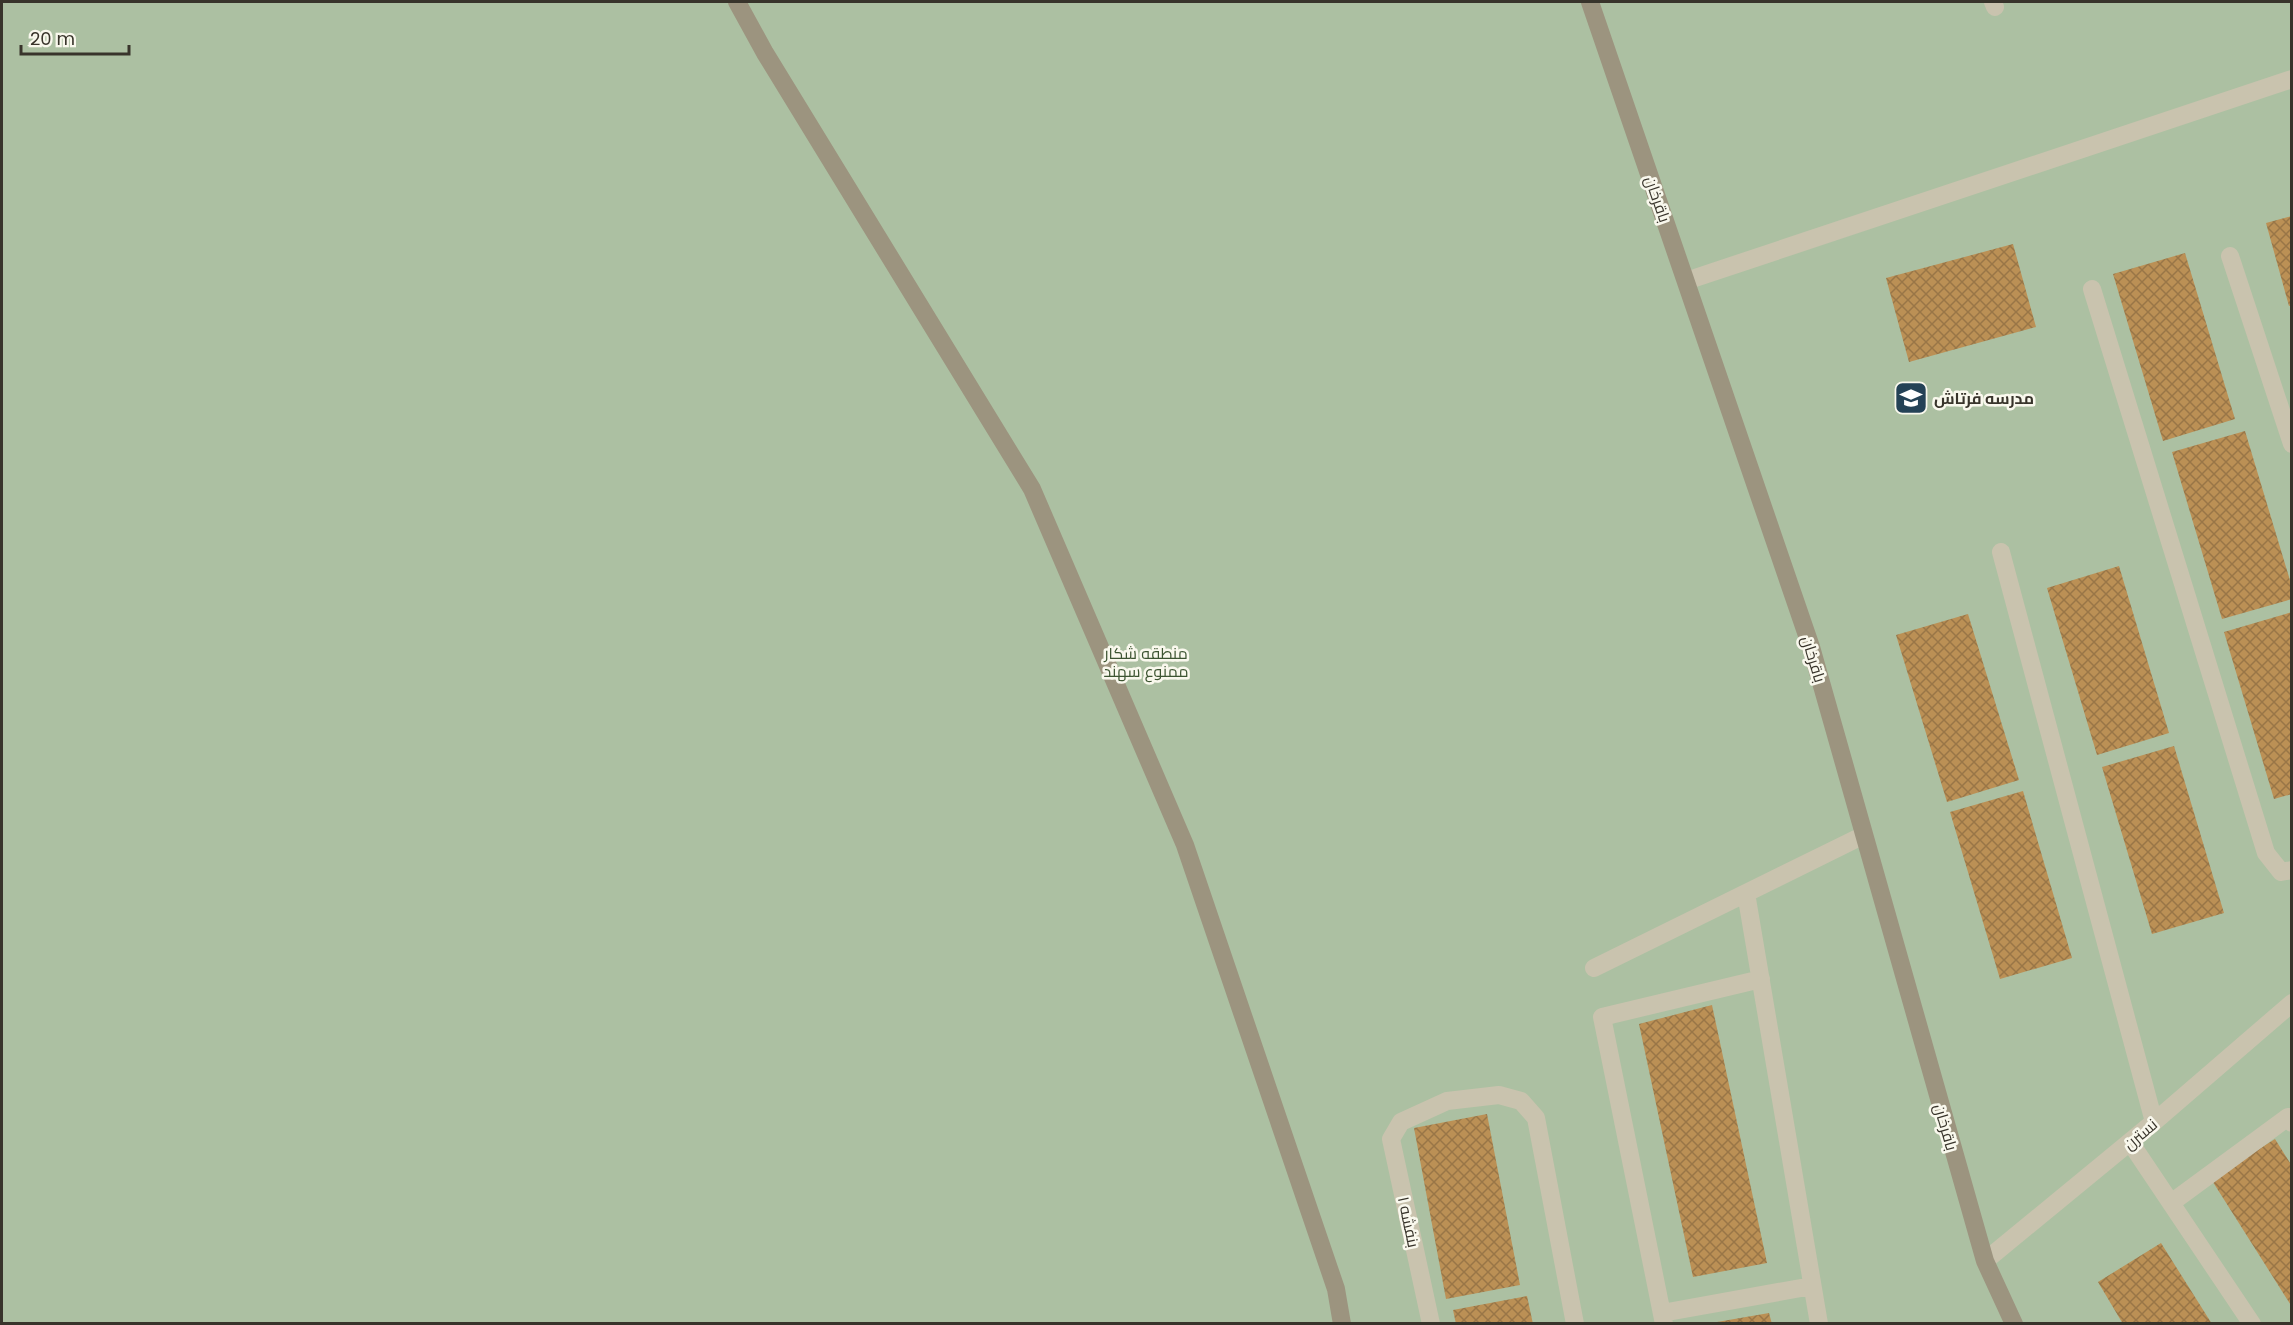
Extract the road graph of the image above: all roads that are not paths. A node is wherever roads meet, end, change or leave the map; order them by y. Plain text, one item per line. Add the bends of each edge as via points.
1 (737, 2) edge
2 (1590, 2) edge
3 (2292, 79) edge
4 (2230, 256) dead end
5 (1686, 281) junction
6 (2092, 289) dead end
7 (2292, 444) edge
8 (2001, 552) dead end
9 (1864, 835) junction
10 (2292, 870) edge
11 (1746, 893) junction
12 (1594, 968) dead end
13 (1761, 979) junction
14 (2292, 1003) edge
15 (2154, 1122) junction
16 (2292, 1123) edge
17 (2130, 1142) junction
18 (2171, 1203) junction
19 (1985, 1261) junction
20 (1812, 1286) junction
21 (1663, 1318) edge
22 (1342, 1323) edge
23 (1431, 1323) edge
24 (1575, 1323) edge
25 (1819, 1323) edge
26 (2014, 1323) edge
27 (2252, 1323) edge

1 - 22 street via 1032,489 1185,845 1336,1289
2 - 5 street, باقرخان
3 - 5 street
4 - 7 street
5 - 9 street, باقرخان via 1811,647
6 - 10 street via 2266,853 2281,872
8 - 15 street
9 - 11 street
9 - 19 street, باقرخان
11 - 12 street
11 - 13 street
13 - 20 street
13 - 21 street via 1602,1017
14 - 15 street, نسترن
15 - 17 street, نسترن
16 - 18 street via 2288,1117
17 - 18 street
17 - 19 street, نسترن
18 - 27 street
19 - 26 street, باقرخان
20 - 21 street
20 - 25 street
23 - 24 street, بنفشه ۱ via 1391,1138 1401,1122 1447,1101 1499,1095 1521,1101 1536,1118

